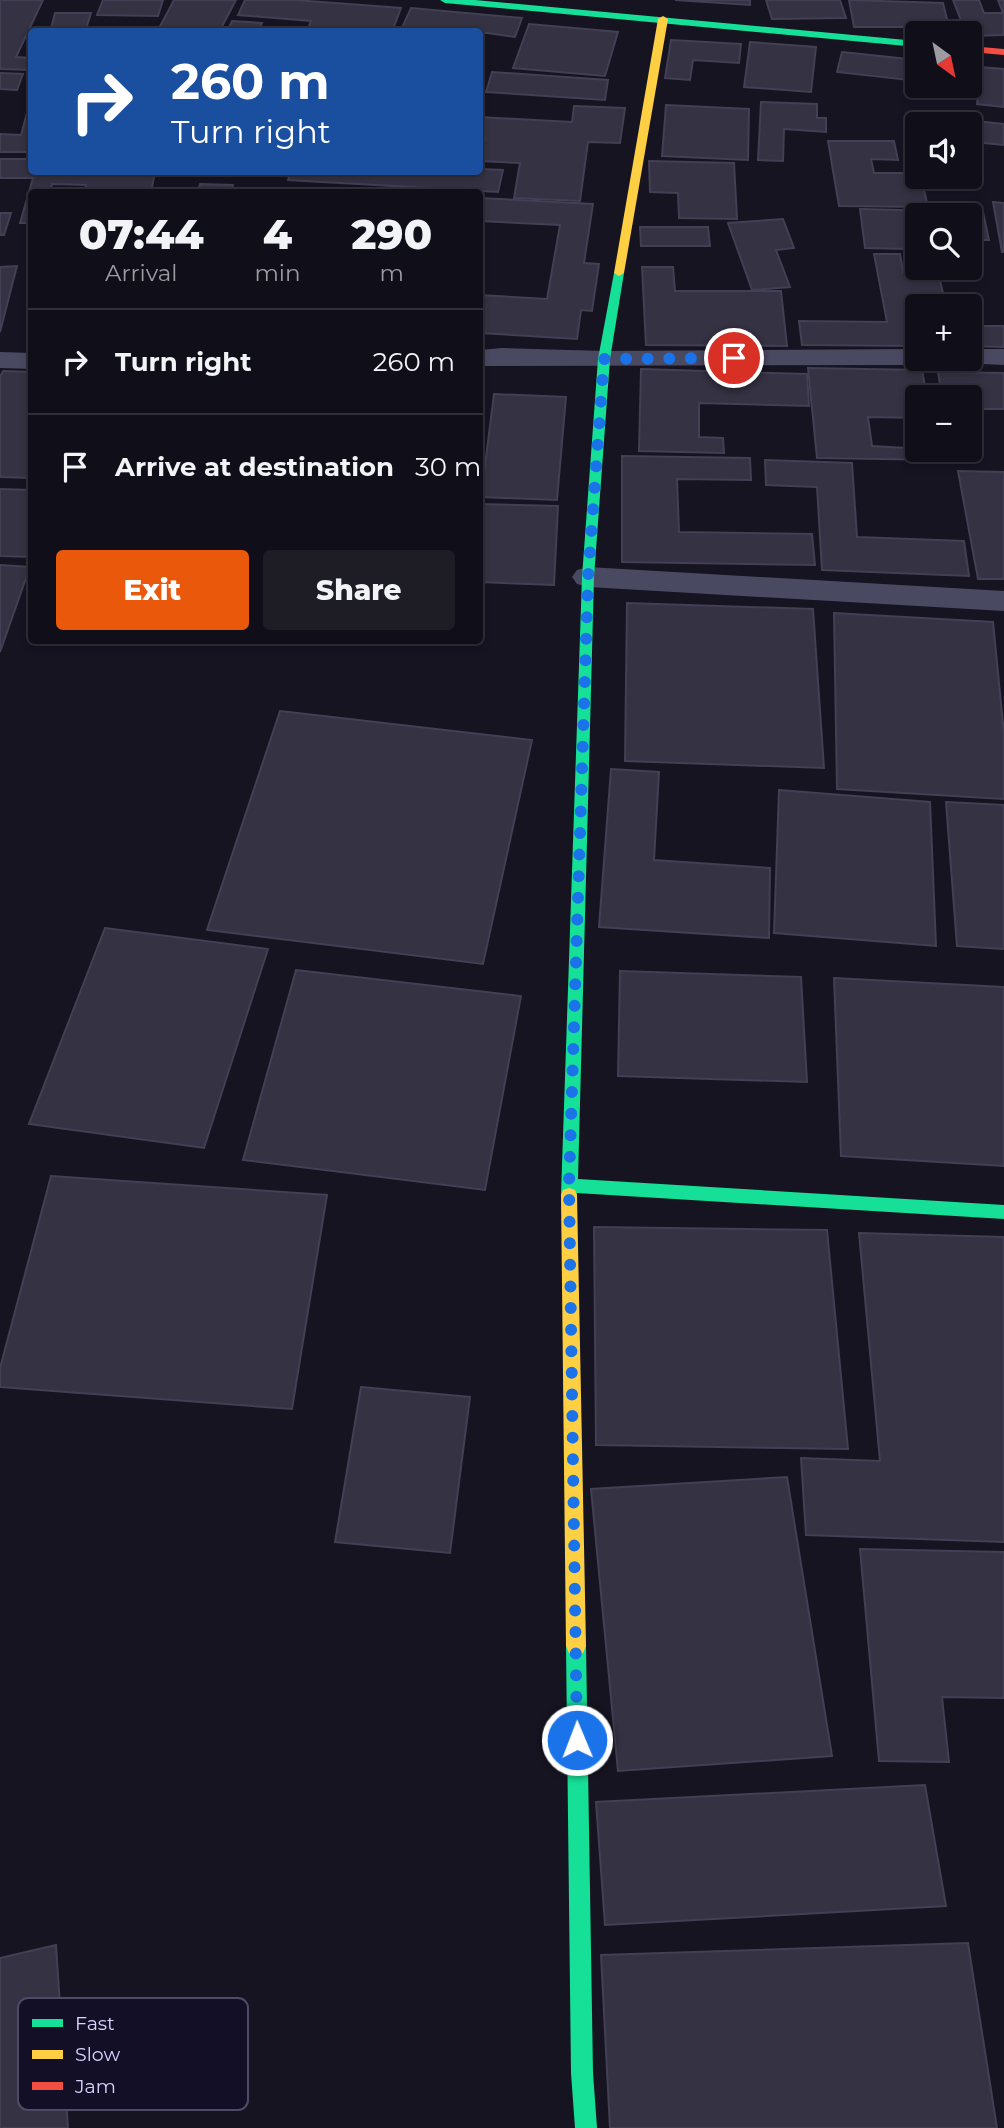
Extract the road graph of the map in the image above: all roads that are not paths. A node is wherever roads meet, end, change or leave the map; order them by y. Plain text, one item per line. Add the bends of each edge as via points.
1 (445, 0) edge
2 (663, 19) junction
3 (905, 43) edge
4 (982, 50) edge
5 (1004, 52) edge
6 (905, 357) edge
7 (982, 357) edge
8 (1004, 357) edge
9 (483, 358) edge
10 (604, 359) junction
11 (0, 360) edge
12 (28, 361) edge
13 (588, 578) junction
14 (1004, 601) edge
15 (569, 1185) junction
16 (1004, 1212) edge
17 (586, 2128) edge

1 - 2 street
2 - 3 street
2 - 10 street
4 - 5 street
6 - 10 street
7 - 8 street
9 - 10 street
10 - 13 street
11 - 12 street
13 - 14 street
13 - 15 street
15 - 16 street
15 - 17 street

